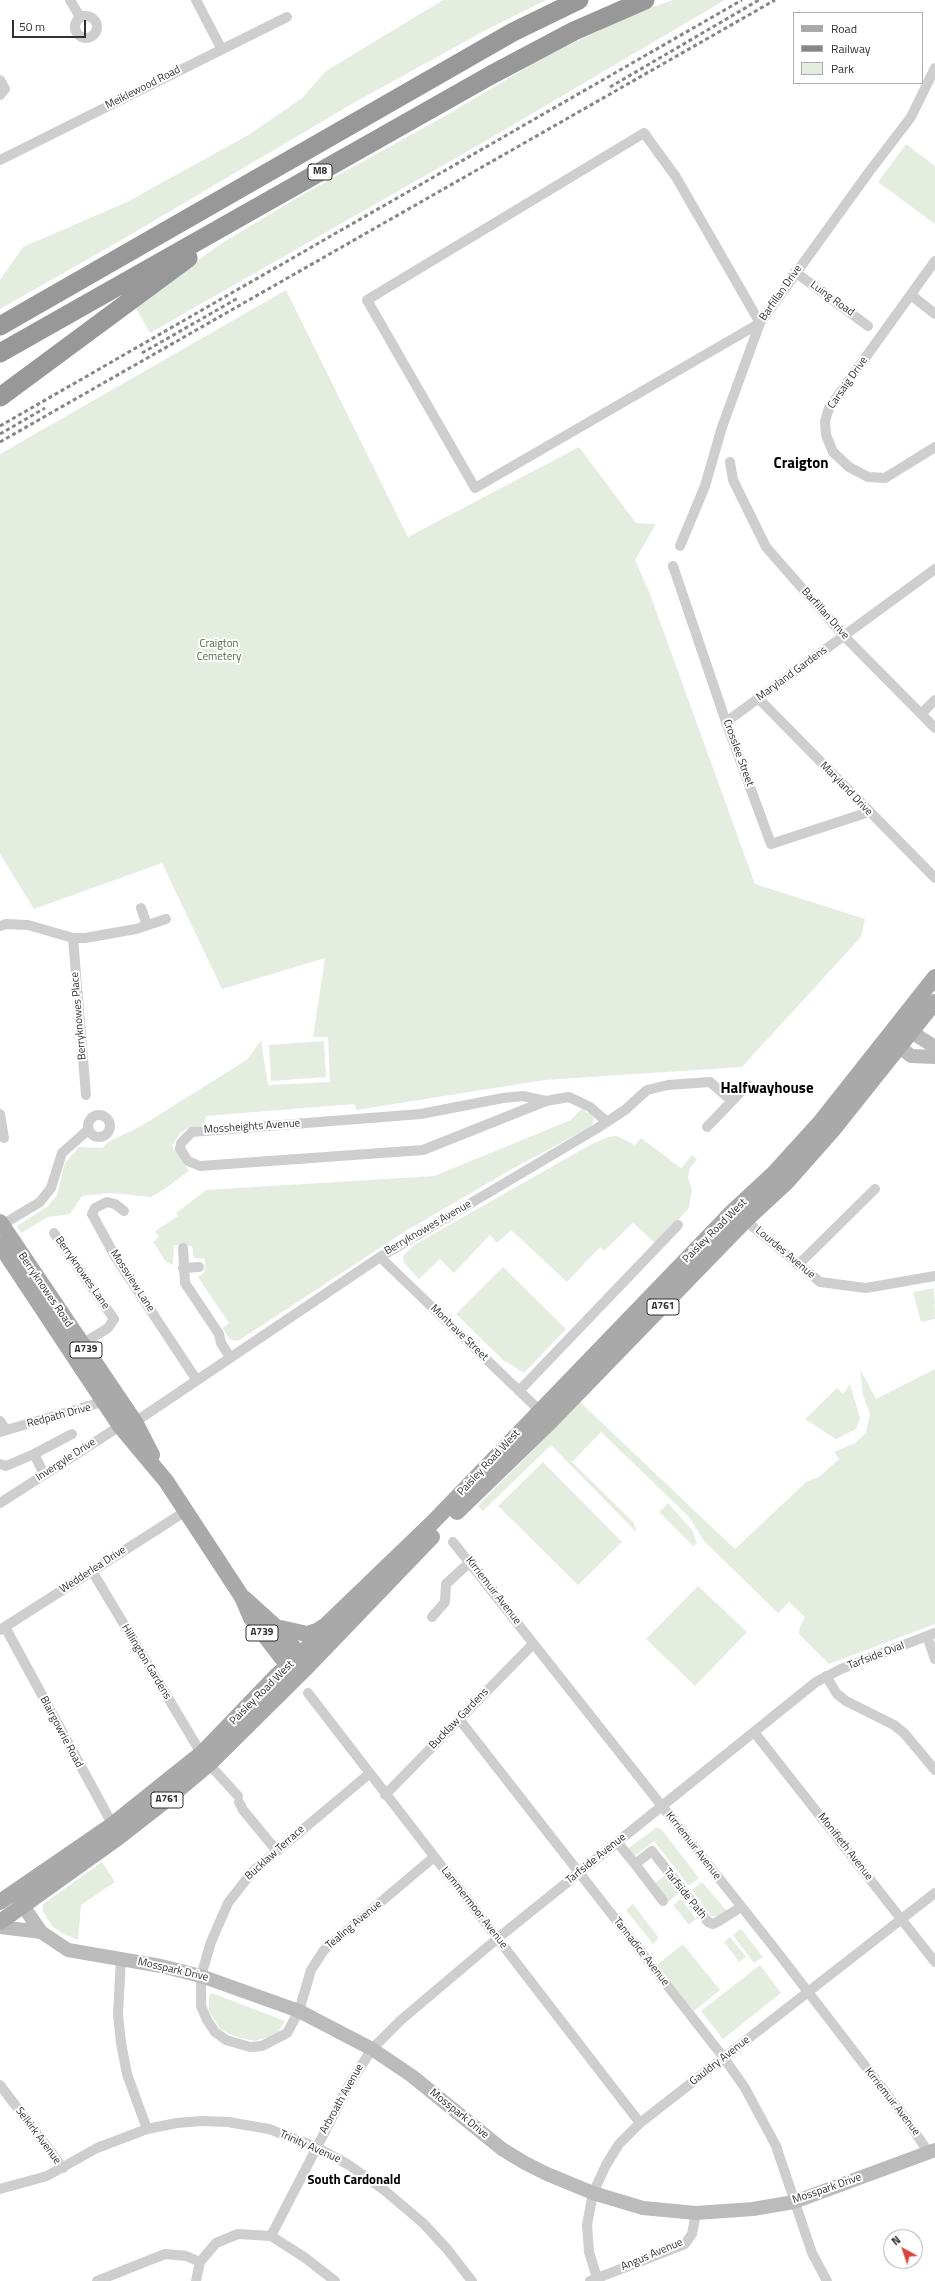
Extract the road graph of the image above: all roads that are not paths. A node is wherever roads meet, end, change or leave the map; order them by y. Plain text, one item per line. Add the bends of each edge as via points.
1 (70, 0) edge
2 (196, 0) edge
3 (579, 0) edge
4 (644, 0) edge
5 (80, 17) dead end
6 (287, 17) dead end
7 (222, 48) junction
8 (935, 68) edge
9 (0, 80) edge
10 (0, 95) edge
11 (0, 160) edge
12 (263, 205) junction
13 (935, 261) edge
14 (795, 272) junction
15 (911, 295) junction
16 (935, 314) edge
17 (760, 323) junction
18 (0, 326) edge
19 (868, 326) dead end
20 (0, 353) edge
21 (0, 397) edge
22 (935, 446) edge
23 (730, 462) dead end
24 (680, 546) dead end
25 (673, 566) dead end
26 (935, 569) edge
27 (844, 636) junction
28 (759, 699) junction
29 (935, 700) edge
30 (920, 714) junction
31 (726, 722) junction
32 (935, 728) edge
33 (869, 812) junction
34 (935, 878) edge
35 (141, 908) dead end
36 (166, 918) dead end
37 (147, 925) junction
38 (0, 926) edge
39 (73, 938) junction
40 (935, 977) edge
41 (935, 1002) edge
42 (899, 1024) junction
43 (911, 1034) junction
44 (887, 1037) junction
45 (900, 1047) junction
46 (935, 1047) edge
47 (935, 1056) edge
48 (747, 1085) dead end
49 (86, 1095) dead end
50 (546, 1101) junction
51 (732, 1102) junction
52 (0, 1114) edge
53 (607, 1122) junction
54 (707, 1127) dead end
55 (88, 1130) dead end
56 (4, 1138) dead end
57 (875, 1189) dead end
58 (124, 1211) dead end
59 (739, 1216) junction
60 (0, 1224) edge
61 (678, 1225) dead end
62 (54, 1233) dead end
63 (0, 1245) edge
64 (183, 1248) dead end
65 (380, 1257) junction
66 (798, 1265) junction
67 (199, 1267) dead end
68 (183, 1268) junction
69 (935, 1276) edge
70 (82, 1344) junction
71 (230, 1357) junction
72 (196, 1379) junction
73 (519, 1392) junction
74 (111, 1399) junction
75 (539, 1410) junction
76 (0, 1421) edge
77 (135, 1422) junction
78 (120, 1426) junction
79 (3, 1431) edge
80 (72, 1434) dead end
81 (34, 1454) junction
82 (0, 1464) edge
83 (44, 1474) junction
84 (166, 1481) junction
85 (0, 1503) edge
86 (186, 1511) junction
87 (453, 1542) dead end
88 (409, 1552) junction
89 (470, 1562) junction
90 (92, 1571) junction
91 (242, 1598) junction
92 (432, 1617) dead end
93 (327, 1624) junction
94 (276, 1627) junction
95 (2, 1629) edge
96 (931, 1635) edge
97 (533, 1644) junction
98 (935, 1659) edge
99 (304, 1661) junction
100 (287, 1666) junction
101 (826, 1676) junction
102 (308, 1693) dead end
103 (459, 1719) junction
104 (754, 1732) junction
105 (205, 1759) junction
106 (935, 1770) edge
107 (369, 1774) junction
108 (385, 1795) junction
109 (661, 1805) junction
110 (116, 1831) junction
111 (617, 1842) junction
112 (276, 1850) junction
113 (434, 1857) junction
114 (635, 1864) junction
115 (579, 1872) junction
116 (14, 1893) junction
117 (935, 1893) edge
118 (663, 1901) dead end
119 (0, 1902) edge
120 (24, 1907) junction
121 (741, 1907) junction
122 (902, 1919) junction
123 (0, 1922) edge
124 (0, 1927) edge
125 (40, 1932) junction
126 (498, 1938) junction
127 (121, 1958) junction
128 (935, 1962) edge
129 (201, 1976) junction
130 (807, 1992) junction
131 (299, 2011) junction
132 (372, 2049) junction
133 (724, 2058) junction
134 (0, 2085) edge
135 (640, 2124) junction
136 (147, 2129) junction
137 (316, 2147) junction
138 (932, 2152) edge
139 (63, 2168) junction
140 (0, 2189) edge
141 (593, 2193) junction
142 (794, 2202) junction
143 (696, 2213) junction
144 (270, 2236) junction
145 (200, 2262) junction
146 (595, 2280) edge
147 (97, 2281) edge
148 (196, 2281) edge
149 (335, 2281) edge
150 (472, 2281) edge
151 (827, 2281) edge

1 - 5 street
2 - 7 street
3 - 18 highway, M8 via 513,32
4 - 12 highway, M8 via 525,56
6 - 7 street, Meiklewood Road
7 - 11 street, Meiklewood Road
8 - 14 street, Barfillan Drive via 912,117
9 - 10 street via 5,89
12 - 20 highway, M8
12 - 21 highway
13 - 15 street, Carsaig Drive
14 - 17 street, Barfillan Drive
14 - 19 street, Luing Road
15 - 16 street
15 - 22 street, Carsaig Drive via 829,408 825,421 826,434 833,452 842,461 868,477 878,479 896,473
17 - 17 street via 676,177 644,133 368,300 475,488
17 - 24 street, Barfillan Drive via 722,427 705,486
23 - 27 street, Barfillan Drive via 733,480 766,548
25 - 31 street, Crosslee Street
26 - 27 street, Maryland Gardens
27 - 28 street, Maryland Gardens
27 - 30 street, Barfillan Drive
28 - 31 street, Maryland Gardens
28 - 33 street, Maryland Drive
29 - 30 street
30 - 32 street, Barfillan Drive
31 - 33 street, Crosslee Street via 771,844
33 - 34 street, Maryland Drive
35 - 37 street
36 - 37 street
37 - 39 street via 106,935
38 - 39 street via 28,925
39 - 49 street, Berryknowes Place
40 - 42 main road, Paisley Road West / A761
41 - 43 main road, Paisley Road West / A761
42 - 43 street
42 - 44 main road, Paisley Road West / A761
43 - 45 main road, Paisley Road West / A761
43 - 46 street
44 - 45 street
44 - 59 main road, Paisley Road West / A761 via 802,1144
45 - 47 street via 911,1056
45 - 59 main road, Paisley Road West / A761 via 810,1157
48 - 51 street
50 - 50 street, Mossheights Avenue via 423,1150 200,1166 188,1162 180,1149 181,1142 192,1132 421,1114 523,1096
50 - 53 street, Mossheights Avenue via 569,1098 590,1107
51 - 53 street, Berryknowes Avenue via 710,1082 668,1085 647,1090
51 - 54 street
52 - 56 street
53 - 65 street, Berryknowes Avenue
55 - 60 street via 62,1153 51,1188 40,1202
57 - 66 street
58 - 72 street, Mossview Lane via 107,1202 95,1208 92,1214 116,1258
59 - 66 street, Lourdes Avenue
59 - 75 main road, Paisley Road West / A761
59 - 88 main road, Paisley Road West / A761 via 551,1421
60 - 70 main road, Berryknowes Road / A739
61 - 73 street
62 - 70 street, Berryknowes Lane via 114,1318 108,1328
63 - 74 main road, Berryknowes Road / A739
64 - 68 street
65 - 71 street, Berryknowes Avenue
65 - 73 street, Montrave Street
66 - 69 street, Lourdes Avenue via 820,1282 866,1288
67 - 68 street
68 - 71 street via 185,1283 219,1334 221,1343
70 - 74 main road, Berryknowes Road / A739
71 - 72 street, Berryknowes Avenue
72 - 77 street, Berryknowes Avenue
73 - 75 street, Montrave Street
74 - 77 main road, Berryknowes Road / A739
74 - 78 main road, Berryknowes Road / A739
74 - 79 street, Redpath Drive
75 - 88 main road, Paisley Road West / A761 via 433,1522
76 - 79 street
77 - 78 street, Invergyle Drive
77 - 84 main road, Berryknowes Road / A739
78 - 83 street, Invergyle Drive
78 - 84 main road, Berryknowes Road / A739
80 - 81 street
81 - 82 street via 6,1466
81 - 83 street
83 - 85 street, Invergyle Drive
84 - 86 main road, Berryknowes Road / A739
86 - 90 street, Wedderlea Drive
86 - 91 main road, Berryknowes Road / A739
87 - 89 street, Kirriemuir Avenue
88 - 93 main road, Paisley Road West / A761
88 - 99 main road, Paisley Road West / A761 via 400,1570 386,1575
89 - 92 street via 446,1584 445,1602
89 - 97 street, Kirriemuir Avenue
90 - 95 street, Wedderlea Drive
90 - 105 street, Hillington Gardens
91 - 94 main road, Berryknowes Road / A739
91 - 100 main road, Berryknowes Road / A739 via 251,1618
93 - 94 main road via 307,1634
93 - 99 main road, Paisley Road West / A761
94 - 99 main road, Berryknowes Road / A739
95 - 110 street, Blairgowrie Road
96 - 98 street, Tarfside Oval
96 - 101 street, Tarfside Oval
97 - 103 street, Bucklaw Gardens
97 - 109 street, Kirriemuir Avenue
99 - 100 main road, Paisley Road West / A761
100 - 105 main road, Paisley Road West / A761
101 - 104 street, Tarfside Avenue
101 - 106 street via 837,1694 846,1701 894,1725 904,1733
102 - 107 street, Lammermoor Avenue
103 - 108 street, Bucklaw Gardens
103 - 115 street, Tannadice Avenue
104 - 109 street, Tarfside Avenue
104 - 122 street, Monifieth Avenue
105 - 110 main road, Paisley Road West / A761
105 - 112 street, Hillington Gardens
107 - 108 street, Lammermoor Avenue
107 - 112 street, Bucklaw Terrace
108 - 113 street, Lammermoor Avenue
109 - 111 street, Tarfside Avenue
109 - 121 street, Kirriemuir Avenue
110 - 116 main road, Paisley Road West / A761
110 - 120 main road, Paisley Road West / A761
111 - 114 street, Tarfside Path
111 - 115 street, Tarfside Avenue
112 - 129 street, Bucklaw Terrace via 252,1872 228,1903 211,1942
113 - 126 street, Lammermoor Avenue
113 - 131 street, Tealing Avenue via 324,1950 311,1970
114 - 118 street, Tarfside Path
114 - 121 street, Tarfside Path via 652,1852 708,1922 713,1924
115 - 126 street, Tarfside Avenue
115 - 133 street, Tannadice Avenue
116 - 119 main road, Paisley Road West / A761
116 - 120 street, Mosspark Drive
117 - 122 street, Gauldry Avenue
120 - 123 main road, Paisley Road West / A761
120 - 125 street, Mosspark Drive
121 - 130 street, Kirriemuir Avenue
122 - 128 street, Monifieth Avenue
122 - 130 street, Gauldry Avenue
124 - 125 street
125 - 127 street, Mosspark Drive via 68,1950
126 - 132 street, Tarfside Avenue via 400,2020
126 - 135 street, Lammermoor Avenue
127 - 129 street, Mosspark Drive
127 - 136 street via 118,2014 121,2043 127,2074
129 - 131 street, Mosspark Drive
129 - 131 street, Bucklaw Terrace via 201,2006 207,2020 215,2032 237,2044 262,2046 275,2040 287,2033
130 - 133 street, Gauldry Avenue
130 - 138 street, Kirriemuir Avenue
131 - 132 street, Mosspark Drive
132 - 137 street, Arbroath Avenue via 349,2085
132 - 141 street, Mosspark Drive via 412,2076 502,2149 547,2174
133 - 135 street, Gauldry Avenue
133 - 142 street, Tannadice Avenue via 745,2088 776,2146
134 - 139 street, Selkirk Avenue
135 - 141 street, Gauldry Avenue via 614,2150
136 - 137 street, Trinity Avenue via 177,2123 228,2122 269,2129
136 - 139 street, Trinity Avenue via 98,2148
137 - 144 street, Arbroath Avenue
137 - 150 street, Trinity Avenue via 349,2165 401,2204 447,2249
138 - 142 street, Mosspark Drive
139 - 140 street, Trinity Avenue via 29,2182
141 - 143 street, Mosspark Drive via 643,2208
141 - 146 street, Gauldry Avenue via 587,2225
142 - 143 street, Mosspark Drive via 753,2209
142 - 151 street, Tannadice Avenue via 812,2253
143 - 146 street, Angus Avenue via 692,2234 685,2244
144 - 145 street via 249,2233 226,2237 216,2243
144 - 149 street via 304,2257
145 - 147 street via 186,2256 165,2254
145 - 148 street

